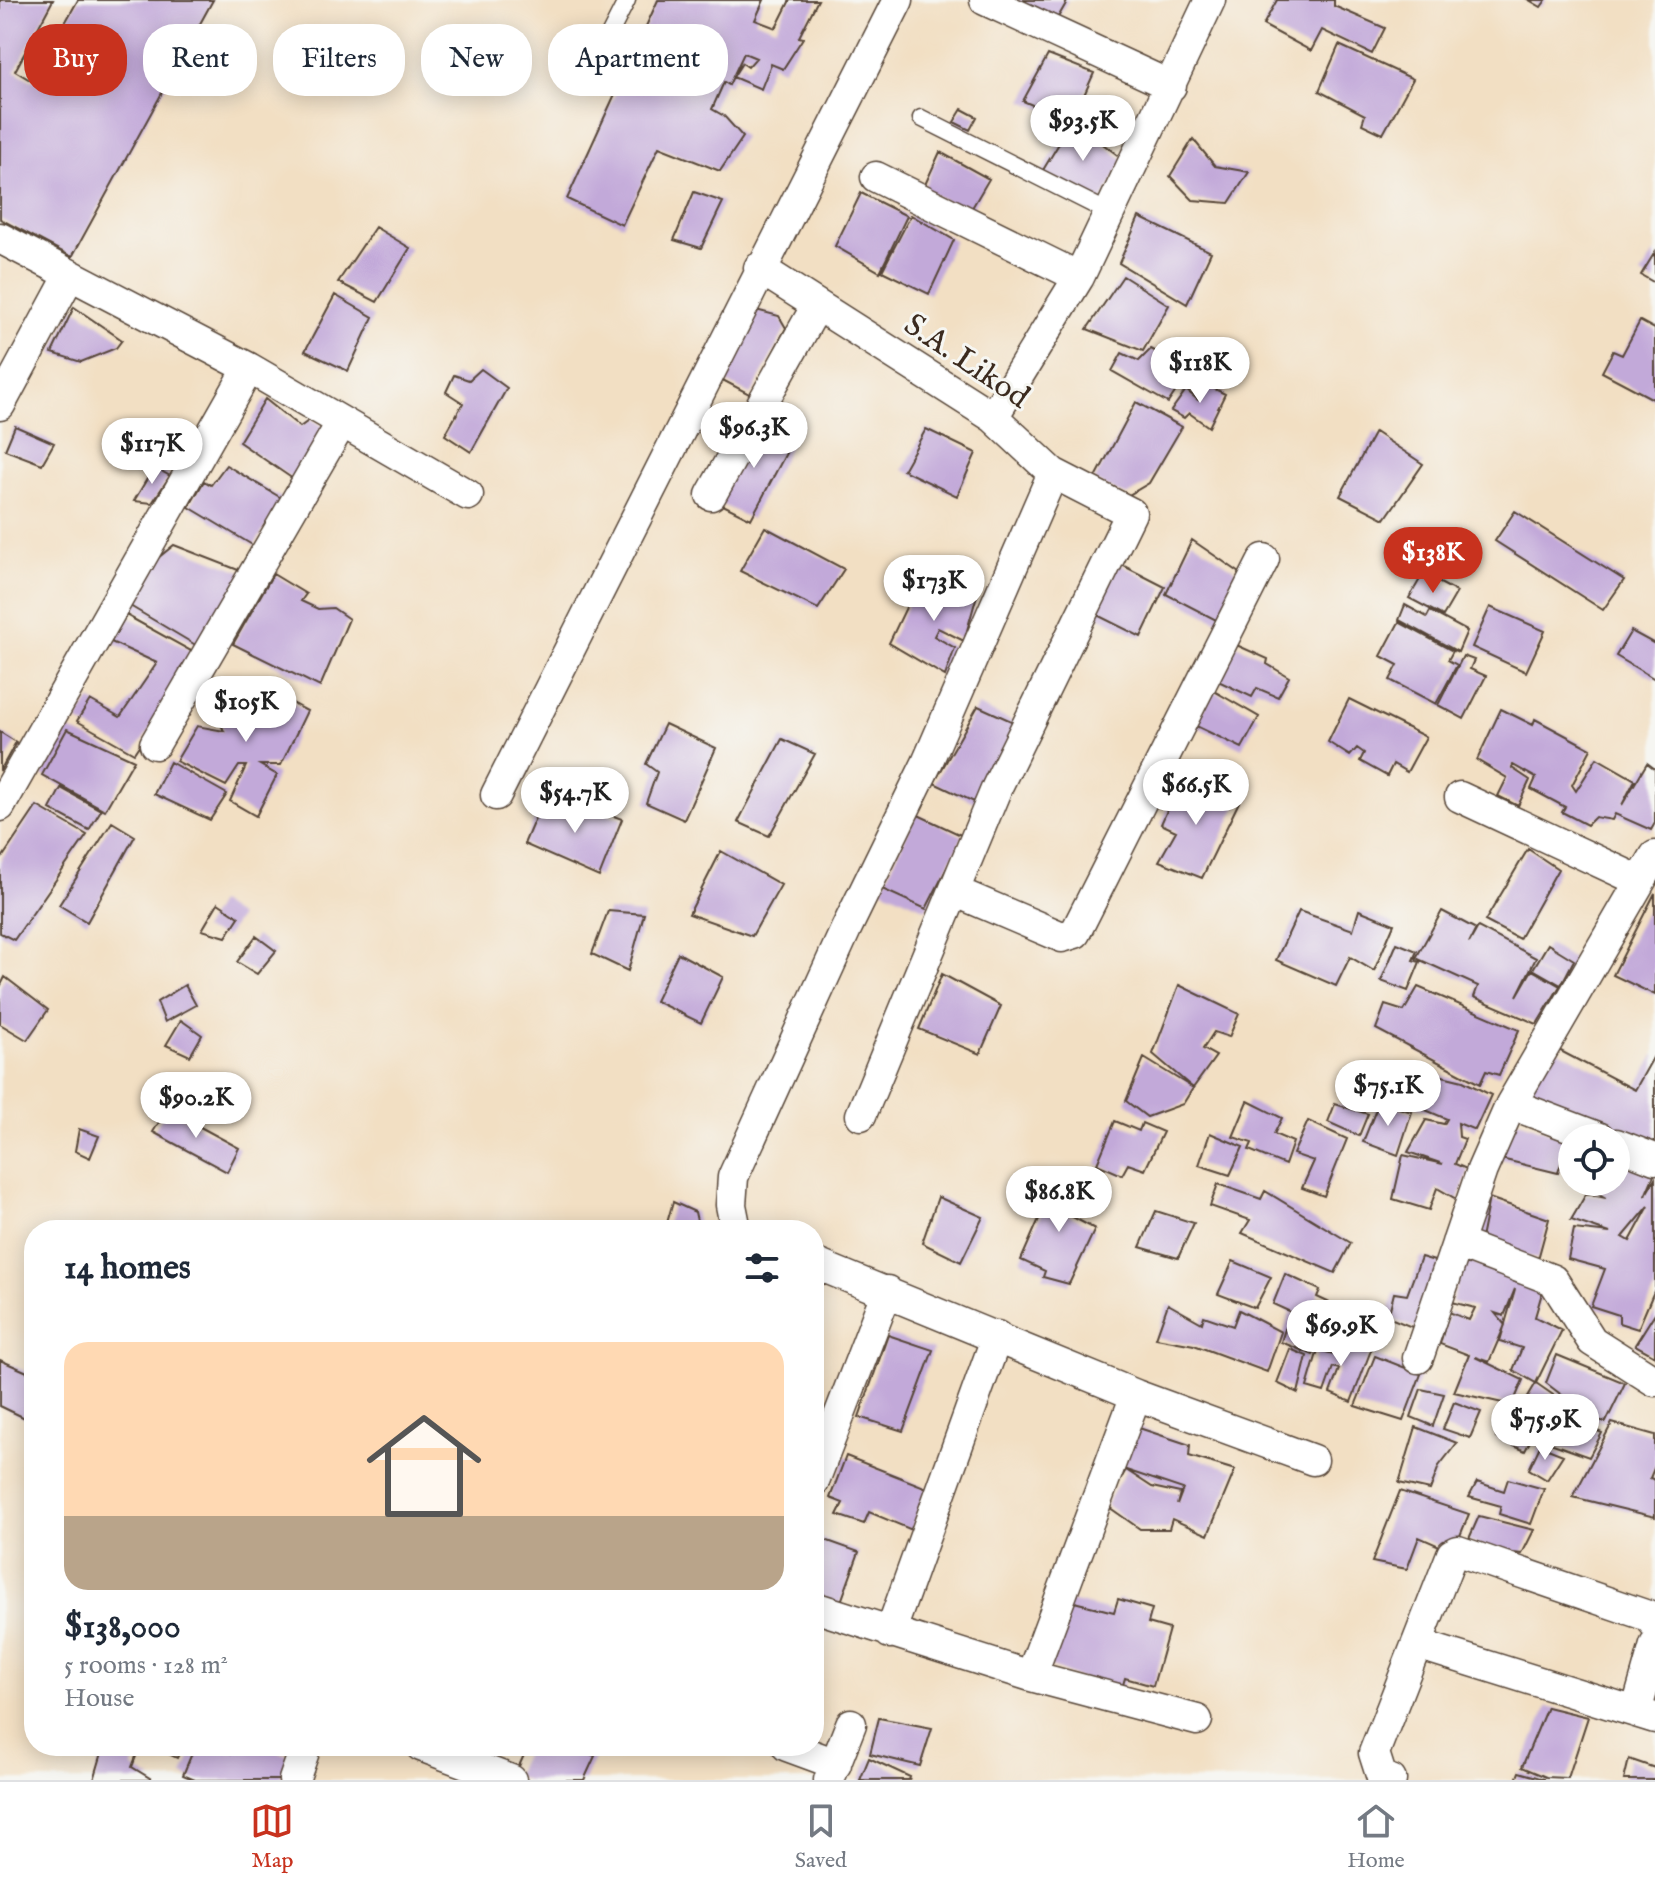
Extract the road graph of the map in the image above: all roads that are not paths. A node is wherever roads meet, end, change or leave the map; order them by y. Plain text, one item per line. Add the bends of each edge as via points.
1 (627, 0) edge
2 (898, 0) edge
3 (985, 0) edge
4 (1210, 0) edge
5 (615, 24) edge
6 (1171, 86) junction
7 (921, 118) dead end
8 (876, 177) dead end
9 (1110, 213) junction
10 (0, 238) edge
11 (759, 268) junction
12 (70, 275) junction
13 (1079, 277) junction
14 (816, 307) junction
15 (249, 368) junction
16 (0, 405) edge
17 (993, 417) junction
18 (342, 422) junction
19 (1053, 473) junction
20 (468, 495) dead end
21 (711, 495) dead end
22 (1264, 559) dead end
23 (155, 744) dead end
24 (496, 795) dead end
25 (1460, 797) dead end
26 (0, 806) edge
27 (1648, 868) edge
28 (954, 891) junction
29 (1511, 1104) junction
30 (861, 1115) dead end
31 (1563, 1124) edge
32 (1630, 1149) edge
33 (1655, 1159) edge
34 (734, 1220) edge
35 (1457, 1243) junction
36 (824, 1267) edge
37 (887, 1291) junction
38 (997, 1336) junction
39 (1418, 1358) dead end
40 (1655, 1381) edge
41 (1136, 1395) junction
42 (824, 1455) edge
43 (1313, 1460) dead end
44 (824, 1610) edge
45 (1655, 1624) edge
46 (890, 1633) junction
47 (1417, 1644) junction
48 (1655, 1645) edge
49 (1031, 1676) junction
50 (1646, 1715) edge
51 (1197, 1720) dead end
52 (851, 1724) dead end
53 (302, 1756) edge
54 (447, 1756) edge
55 (804, 1756) edge
56 (832, 1772) edge
57 (294, 1780) edge
58 (511, 1780) edge
59 (1391, 1780) edge

1 - 5 lane
2 - 11 street
3 - 6 street
4 - 6 street
6 - 9 street
7 - 9 lane
8 - 13 street
9 - 13 street
10 - 12 street
11 - 14 street, S.A. Likod
11 - 24 street
12 - 15 street
12 - 16 street
13 - 17 street
14 - 17 street, S.A. Likod
14 - 21 street
15 - 18 street
15 - 26 street
17 - 19 street, S.A. Likod
18 - 20 street
18 - 23 street
19 - 28 street, S.A. Likod via 1131,513 997,787
19 - 34 street via 927,763 733,1177
22 - 28 street via 1075,933 1062,937
25 - 27 street
27 - 29 street
28 - 30 street
29 - 31 street
29 - 35 street
32 - 33 street
35 - 39 street
35 - 40 street via 1553,1280 1592,1341
36 - 37 street
37 - 38 street
37 - 42 street
38 - 41 street
38 - 46 street
41 - 43 street
41 - 49 street
44 - 46 street
45 - 47 street via 1648,1616 1458,1551 1449,1557
46 - 49 street
47 - 50 street
47 - 59 street via 1374,1753 1382,1778
48 - 50 street
49 - 51 street
52 - 56 street
53 - 57 street
54 - 58 street
55 - 56 street

